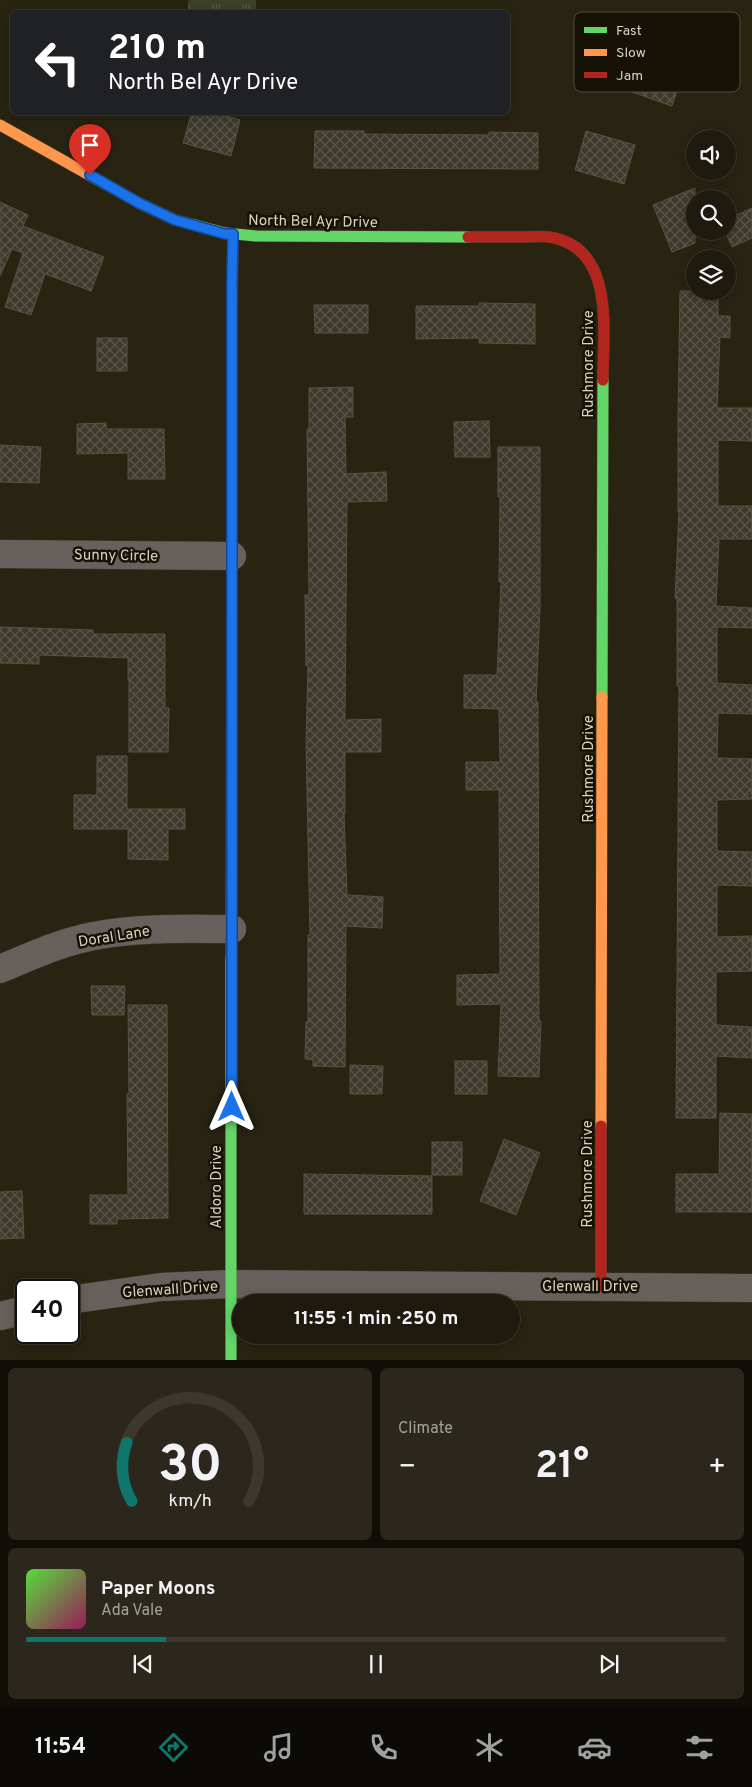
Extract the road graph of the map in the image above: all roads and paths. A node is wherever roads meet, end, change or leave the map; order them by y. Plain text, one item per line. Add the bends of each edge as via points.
1 (0, 125) edge
2 (233, 234) junction
3 (586, 256) joint
4 (0, 554) edge
5 (232, 556) junction
6 (232, 929) junction
7 (0, 969) edge
8 (231, 1284) junction
9 (601, 1286) junction
10 (752, 1288) edge
11 (80, 1298) edge
12 (15, 1313) edge
13 (0, 1316) edge
14 (231, 1360) edge

1 - 2 street, North Bel Ayr Drive via 175,220
2 - 3 street, North Bel Ayr Drive via 549,238 568,243
2 - 5 street, Aldoro Drive
3 - 9 street, Rushmore Drive via 597,273 603,303
4 - 5 street, Sunny Circle
5 - 6 street, Aldoro Drive
6 - 7 street, Doral Lane via 147,929 93,936 55,946
6 - 8 street, Aldoro Drive
8 - 9 street, Glenwall Drive
8 - 11 street, Glenwall Drive via 161,1287
8 - 14 street, Aldoro Drive
9 - 10 street, Glenwall Drive
12 - 13 street

